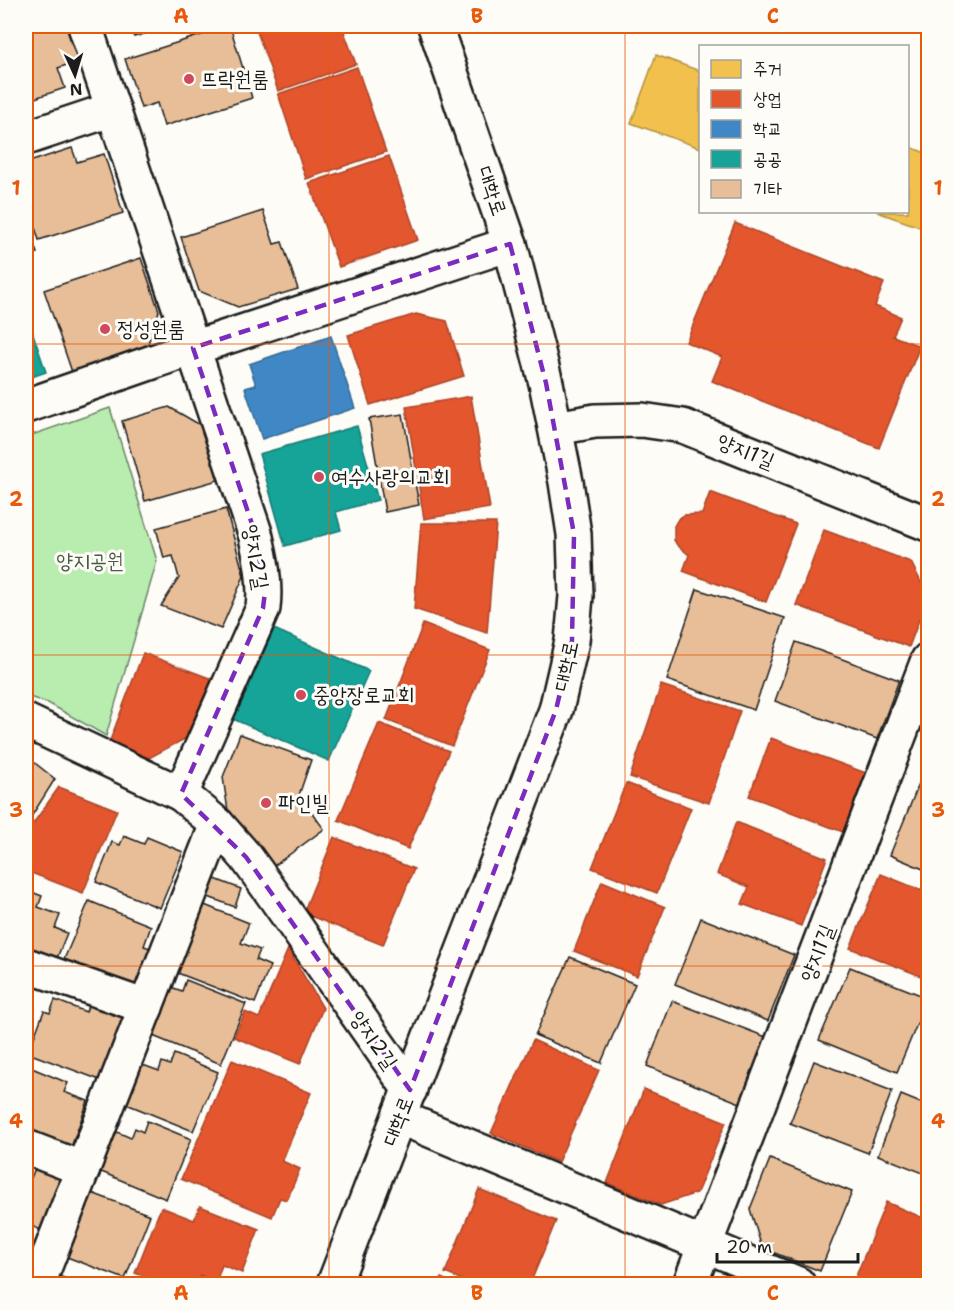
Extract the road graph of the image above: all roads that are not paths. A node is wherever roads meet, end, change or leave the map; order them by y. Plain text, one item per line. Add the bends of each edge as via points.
1 (85, 26) edge
2 (435, 26) edge
3 (113, 109) junction
4 (26, 138) edge
5 (510, 244) junction
6 (193, 348) junction
7 (26, 406) edge
8 (556, 428) junction
9 (928, 524) edge
10 (928, 660) edge
11 (26, 721) edge
12 (181, 794) junction
13 (217, 824) junction
14 (26, 965) edge
15 (146, 1007) junction
16 (404, 1104) junction
17 (26, 1147) edge
18 (83, 1169) junction
19 (705, 1246) junction
20 (39, 1284) edge
21 (334, 1284) edge
22 (690, 1284) edge
23 (798, 1284) edge

1 - 3 street, 양지2길
2 - 5 street, 대학로
3 - 4 street
3 - 6 street, 양지2길
5 - 6 street
5 - 8 street, 대학로
6 - 7 street
6 - 12 street, 양지2길 via 255,533 265,592 262,608
8 - 9 street, 양지1길 via 595,421 642,420 683,426
8 - 16 street, 대학로 via 574,534 576,596 572,641 556,710
10 - 19 street, 양지1길
11 - 12 street, 양지2길
12 - 13 street, 양지2길
13 - 15 street
13 - 16 street, 양지2길 via 272,893
14 - 15 street
15 - 18 street
16 - 19 street
16 - 21 street, 대학로
17 - 18 street
18 - 20 street
19 - 22 street, 양지1길
19 - 23 street

